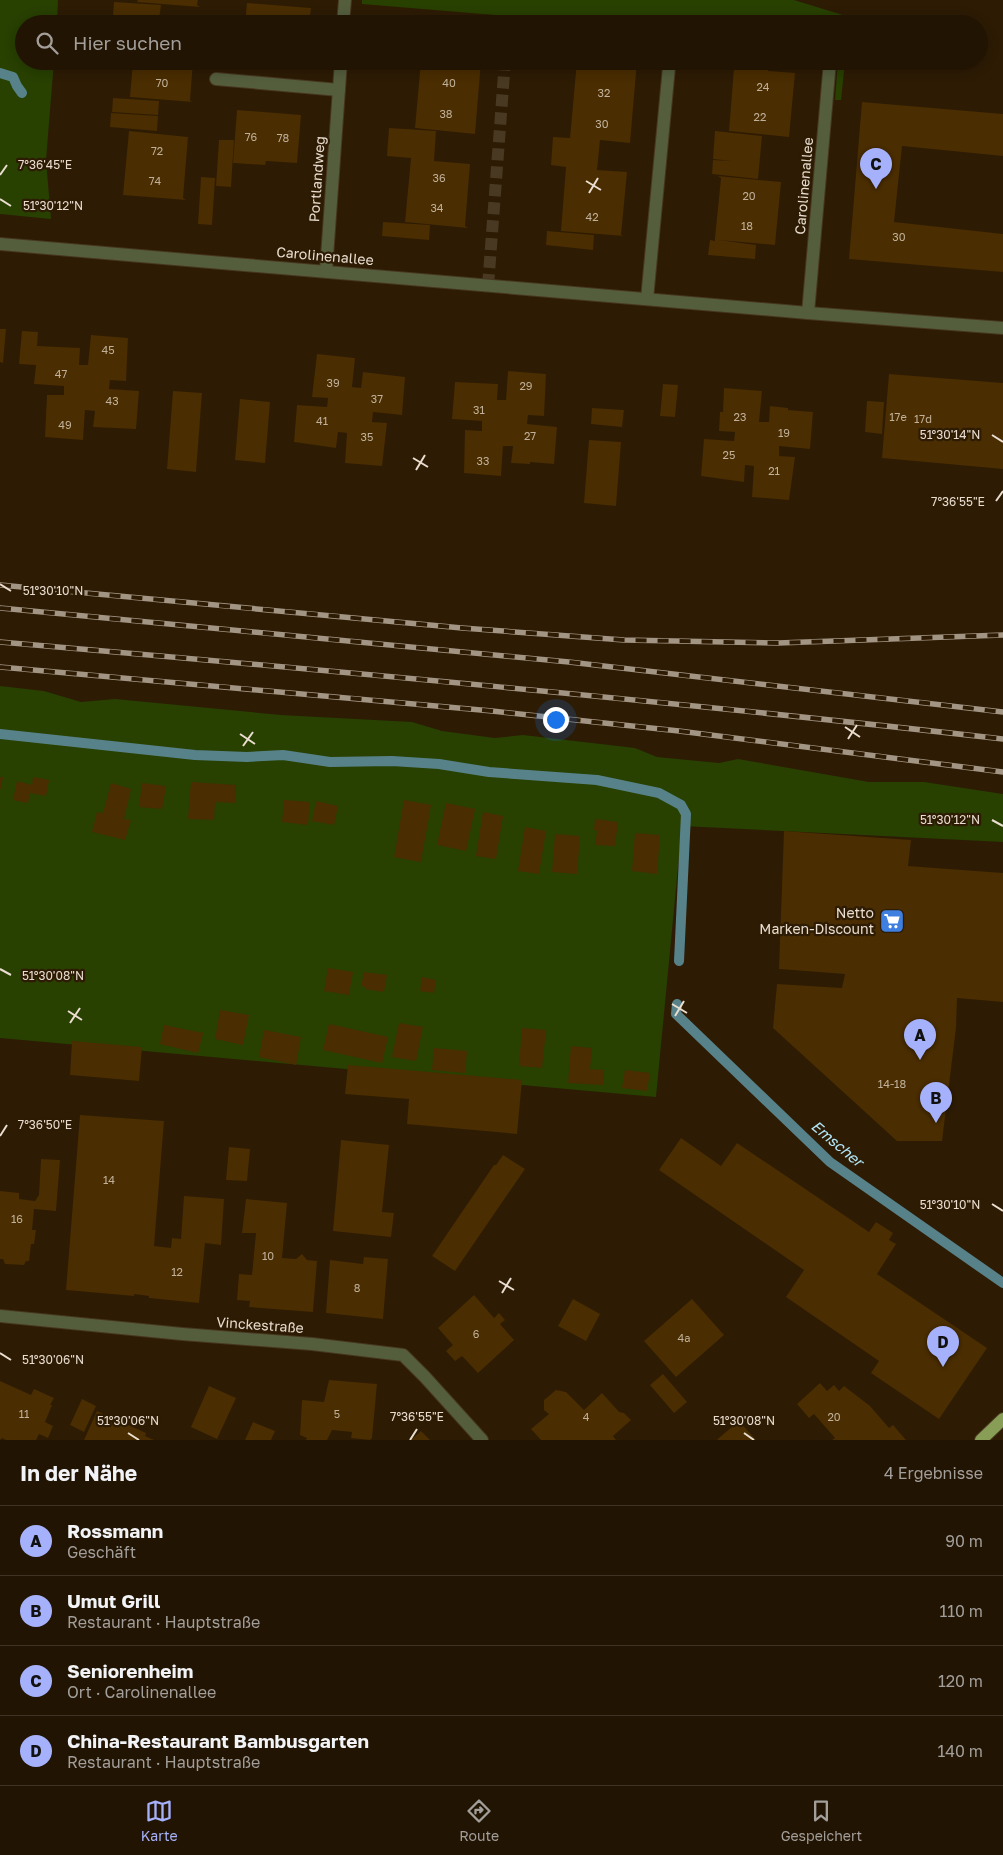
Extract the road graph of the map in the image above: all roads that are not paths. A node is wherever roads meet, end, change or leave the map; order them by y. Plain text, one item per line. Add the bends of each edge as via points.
1 (345, 0) edge
2 (344, 15) edge
3 (340, 70) edge
4 (669, 70) edge
5 (829, 70) edge
6 (216, 79) dead end
7 (339, 90) junction
8 (0, 244) edge
9 (326, 271) junction
10 (647, 299) junction
11 (808, 313) junction
12 (1003, 328) edge
13 (0, 1316) edge
14 (1003, 1419) edge
15 (482, 1440) edge
16 (980, 1440) edge

1 - 2 street
3 - 7 street, Portlandweg
4 - 10 street
5 - 11 street, Carolinenallee
6 - 7 street
7 - 9 street, Portlandweg
8 - 9 street, Carolinenallee
9 - 10 street, Carolinenallee
10 - 11 street, Carolinenallee
11 - 12 street, Carolinenallee
13 - 15 street, Vinckestraße via 403,1355
14 - 16 main road

